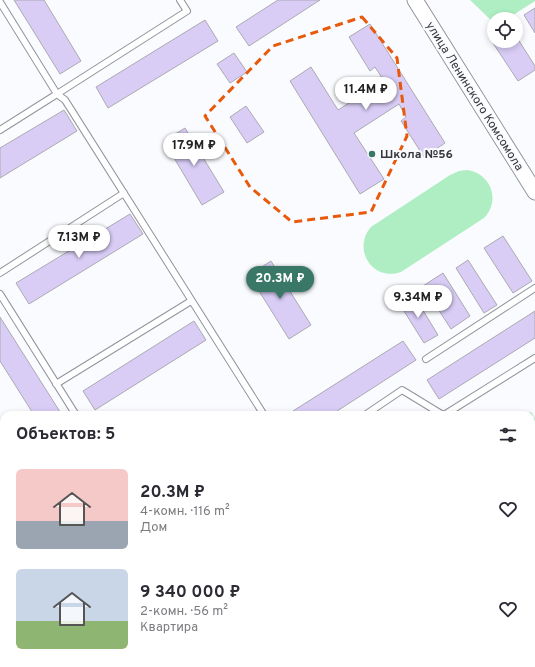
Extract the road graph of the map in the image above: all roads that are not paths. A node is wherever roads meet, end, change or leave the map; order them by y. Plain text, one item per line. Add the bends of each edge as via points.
1 (180, 0) edge
2 (415, 0) edge
3 (0, 2) edge
4 (57, 94) junction
5 (0, 130) edge
6 (535, 192) edge
7 (124, 193) junction
8 (0, 273) edge
9 (534, 291) edge
10 (0, 294) edge
11 (191, 301) junction
12 (535, 358) edge
13 (426, 359) dead end
14 (56, 384) junction
15 (73, 411) edge
16 (261, 411) edge
17 (371, 411) edge
18 (437, 411) edge
19 (450, 411) edge

1 - 4 lane via 187,11
2 - 6 street, улица Ленинского Комсомола
3 - 4 lane
4 - 5 lane
4 - 7 lane via 65,100
7 - 8 lane
7 - 11 lane
9 - 13 lane
10 - 14 lane
11 - 14 lane
11 - 16 lane
12 - 19 lane
14 - 15 lane
17 - 18 lane via 402,390

